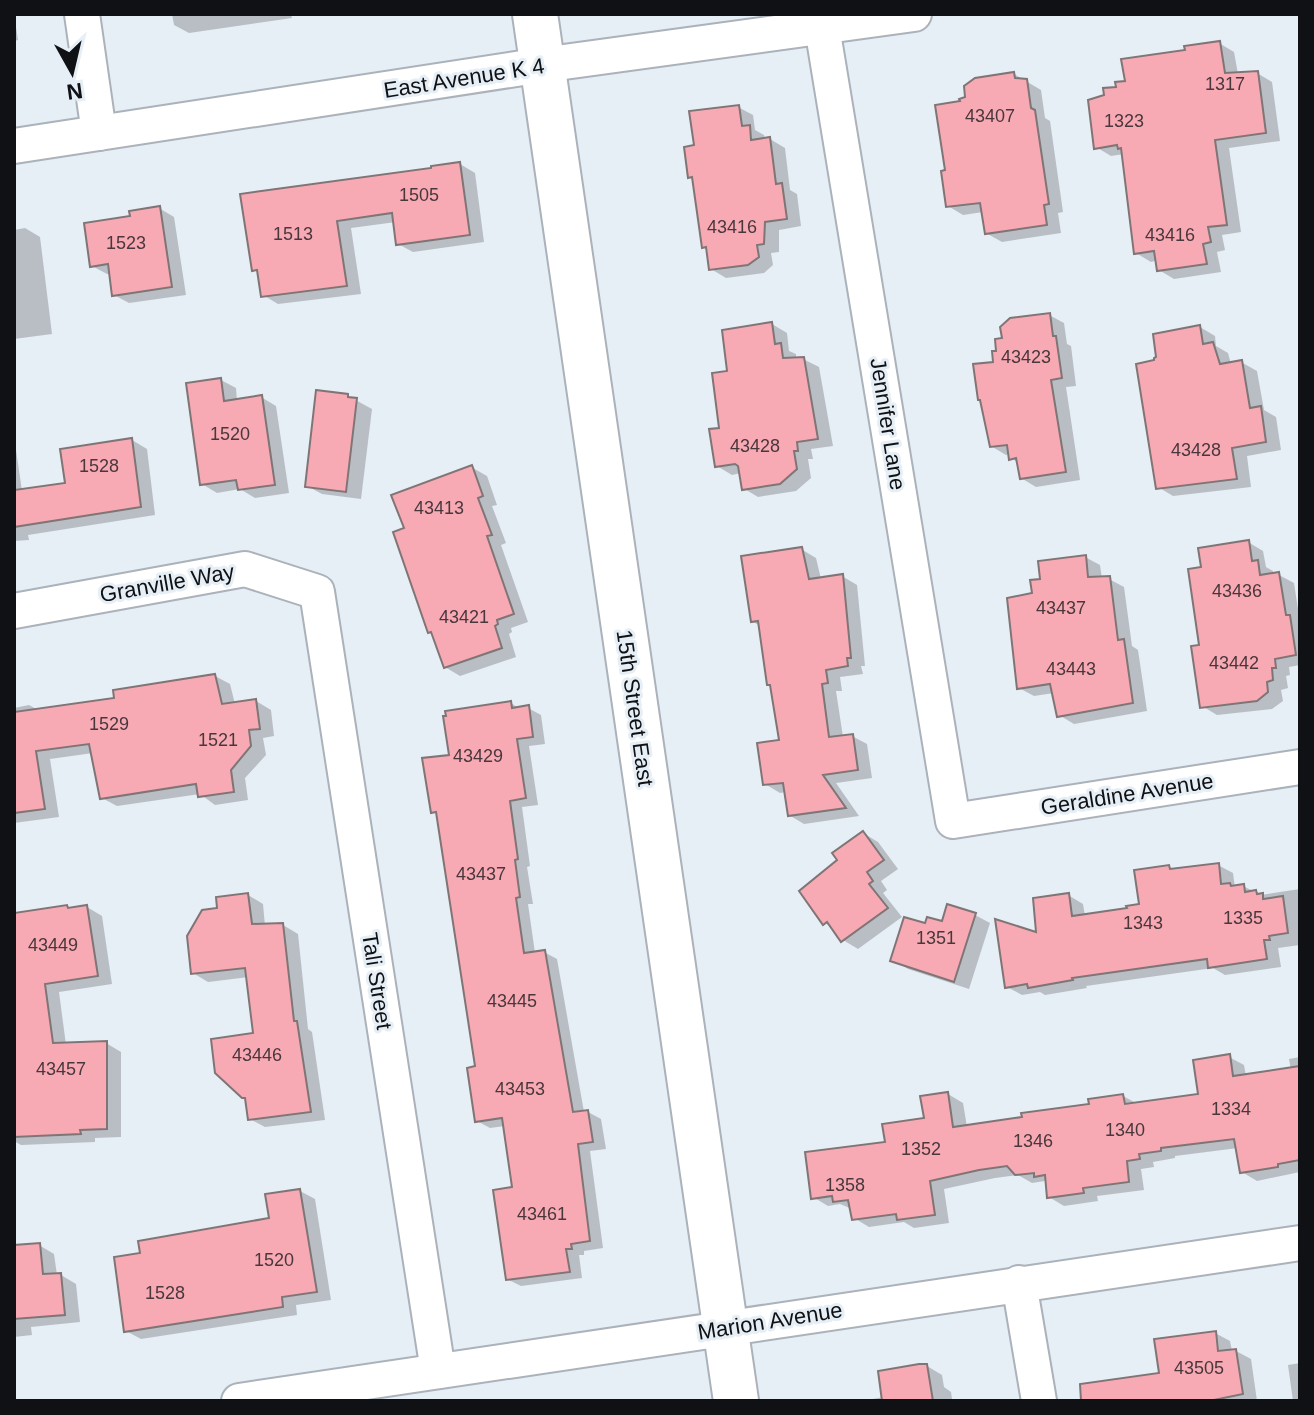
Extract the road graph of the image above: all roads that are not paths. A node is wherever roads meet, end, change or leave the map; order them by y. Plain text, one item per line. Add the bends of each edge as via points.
1 (82, 14) edge
2 (535, 14) edge
3 (914, 14) edge
4 (822, 27) junction
5 (542, 65) junction
6 (99, 133) junction
7 (14, 146) edge
8 (317, 592) joint
9 (14, 611) edge
10 (1300, 767) edge
11 (953, 821) joint
12 (1300, 1243) edge
13 (1019, 1283) junction
14 (724, 1328) junction
15 (438, 1371) junction
16 (239, 1401) edge
17 (736, 1401) edge
18 (1039, 1401) edge

1 - 6 street
2 - 5 street, 15th Street East
3 - 4 street, East Avenue K 4
4 - 5 street, East Avenue K 4
4 - 11 street, Jennifer Lane
5 - 6 street, East Avenue K 4
5 - 14 street, 15th Street East
6 - 7 street, East Avenue K 4
8 - 9 street, Granville Way via 245,569
8 - 15 street, Tali Street
10 - 11 street, Geraldine Avenue
12 - 13 street, Marion Avenue
13 - 14 street, Marion Avenue
13 - 18 street
14 - 15 street, Marion Avenue
14 - 17 street, 15th Street East
15 - 16 street, Marion Avenue

